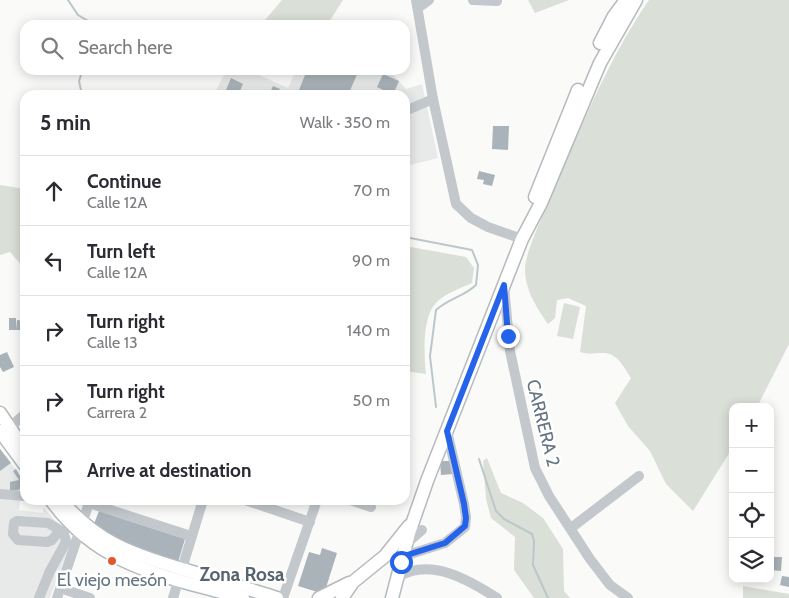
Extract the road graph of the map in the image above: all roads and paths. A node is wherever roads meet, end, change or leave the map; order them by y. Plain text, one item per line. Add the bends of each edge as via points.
1 (429, 0) edge
2 (473, 0) edge
3 (626, 0) edge
4 (636, 0) edge
5 (497, 1) edge
6 (417, 4) edge
7 (433, 99) junction
8 (410, 109) edge
9 (529, 224) junction
10 (522, 239) junction
11 (504, 285) junction
12 (0, 413) edge
13 (20, 418) edge
14 (5, 429) edge
15 (447, 431) junction
16 (20, 445) edge
17 (20, 456) edge
18 (639, 476) dead end
19 (0, 494) edge
20 (20, 496) edge
21 (56, 505) edge
22 (65, 505) edge
23 (93, 505) edge
24 (103, 505) edge
25 (202, 505) edge
26 (260, 505) edge
27 (315, 505) edge
28 (368, 505) edge
29 (371, 506) dead end
30 (310, 522) junction
31 (418, 525) junction
32 (571, 528) junction
33 (60, 530) dead end
34 (83, 530) junction
35 (191, 536) junction
36 (404, 556) junction
37 (375, 564) junction
38 (181, 575) junction
39 (359, 575) junction
40 (398, 578) junction
41 (65, 594) edge
42 (39, 598) edge
43 (57, 598) edge
44 (90, 598) edge
45 (173, 598) edge
46 (243, 598) edge
47 (277, 598) edge
48 (283, 598) edge
49 (319, 598) edge
50 (342, 598) edge
51 (392, 598) edge
52 (497, 598) edge
53 (628, 598) edge

1 - 6 street
2 - 5 street
3 - 9 main road via 604,36 563,123 538,188
4 - 9 main road via 600,63 541,203
6 - 7 street
7 - 8 street
7 - 10 street via 456,204 471,218
9 - 10 main road
10 - 11 main road
11 - 15 main road
11 - 32 street, CARRERA 2 via 510,351 535,468
12 - 14 main road
13 - 14 street
14 - 16 main road
14 - 17 main road
15 - 31 main road
15 - 36 street via 464,504 465,526 445,543
18 - 32 street
19 - 20 street
21 - 34 main road
22 - 34 main road
23 - 34 street
24 - 35 street
25 - 35 street
26 - 30 street
27 - 30 street
28 - 29 street
30 - 48 street
31 - 36 main road via 407,543
31 - 37 main road
32 - 53 street, CARRERA 2 via 610,584
33 - 42 street via 66,542
34 - 38 main road via 117,559
34 - 41 street
34 - 43 street
35 - 38 street
36 - 40 main road
37 - 39 main road
37 - 40 main road via 391,565
38 - 45 street
38 - 46 main road
38 - 47 main road
39 - 49 main road
39 - 50 main road
40 - 51 main road
40 - 52 street via 416,570 437,570 466,580
41 - 44 street

